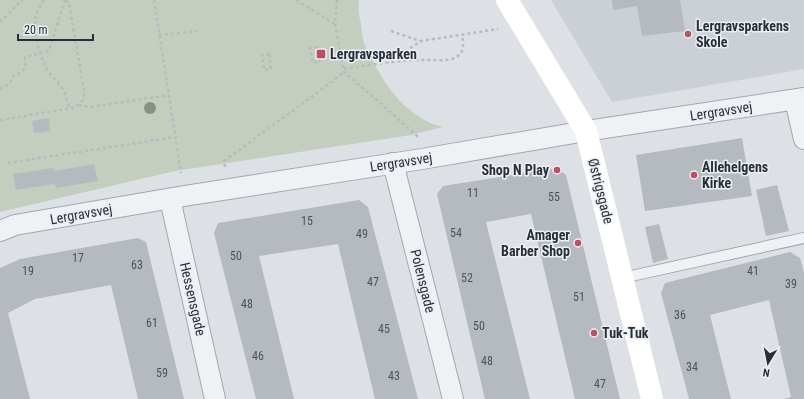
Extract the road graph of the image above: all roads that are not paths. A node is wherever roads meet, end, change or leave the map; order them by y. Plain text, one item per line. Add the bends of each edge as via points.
1 (507, 0) edge
2 (800, 99) edge
3 (586, 131) junction
4 (804, 139) edge
5 (393, 163) junction
6 (170, 199) junction
7 (0, 231) edge
8 (804, 238) edge
9 (622, 278) junction
10 (215, 399) edge
11 (453, 399) edge
12 (652, 399) edge

1 - 3 street, Østrigsgade
2 - 3 street, Lergravsvej
2 - 4 street
3 - 5 street, Lergravsvej
3 - 9 street, Østrigsgade
5 - 6 street, Lergravsvej
5 - 11 street, Polensgade
6 - 7 street, Lergravsvej via 15,225
6 - 10 street, Hessensgade
8 - 9 lane
9 - 12 street, Østrigsgade

